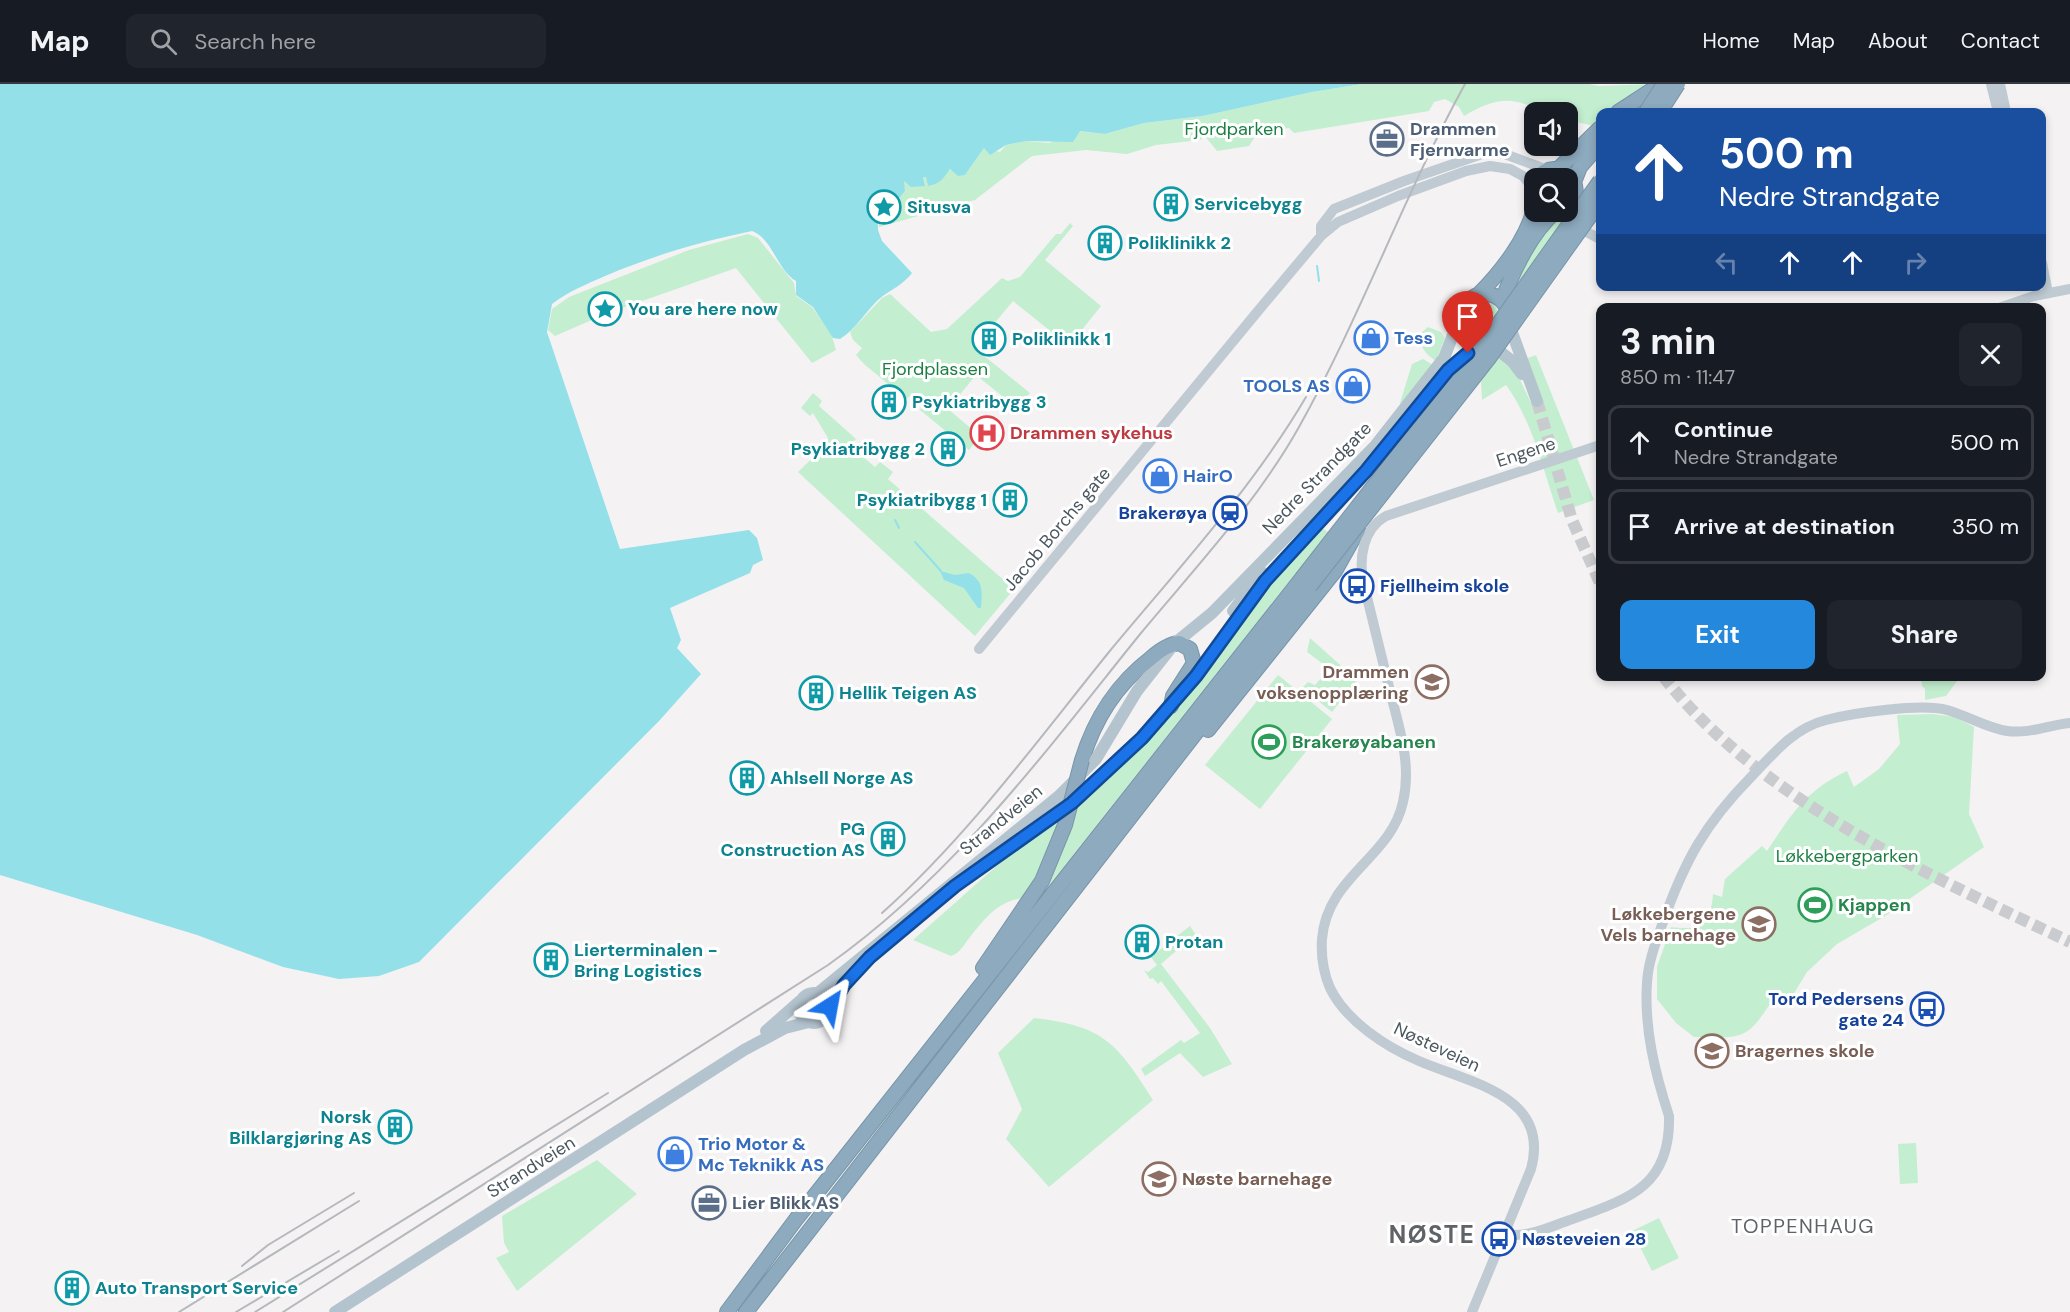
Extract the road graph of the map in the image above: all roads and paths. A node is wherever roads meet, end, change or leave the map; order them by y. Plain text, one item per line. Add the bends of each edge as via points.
1 (1663, 84) edge
2 (1678, 84) edge
3 (1686, 84) edge
4 (1991, 84) edge
5 (2000, 84) edge
6 (1624, 108) edge
7 (1645, 108) edge
8 (1648, 108) edge
9 (1663, 108) edge
10 (1997, 108) edge
11 (2005, 108) edge
12 (1596, 132) edge
13 (1596, 149) edge
14 (1547, 168) edge
15 (1555, 168) edge
16 (1578, 172) edge
17 (1524, 177) edge
18 (1596, 187) edge
19 (1596, 208) edge
20 (1578, 218) edge
21 (1529, 222) edge
22 (1544, 222) edge
23 (1571, 222) edge
24 (1586, 230) junction
25 (1321, 236) junction
26 (1596, 236) edge
27 (2070, 290) edge
28 (2042, 291) edge
29 (2046, 291) edge
30 (1478, 294) junction
31 (1502, 300) junction
32 (2011, 303) edge
33 (1460, 316) junction
34 (1509, 324) junction
35 (1486, 342) junction
36 (1425, 401) junction
37 (1596, 446) edge
38 (1308, 533) junction
39 (1272, 551) junction
40 (1306, 582) junction
41 (1222, 639) junction
42 (1174, 644) junction
43 (979, 649) dead end
44 (1171, 706) junction
45 (2070, 723) edge
46 (1405, 749) joint
47 (1166, 771) junction
48 (818, 993) junction
49 (800, 1001) junction
50 (830, 1009) junction
51 (809, 1023) junction
52 (744, 1050) junction
53 (920, 1062) junction
54 (1507, 1229) junction
55 (335, 1312) edge
56 (727, 1312) edge
57 (746, 1312) edge
58 (1472, 1312) edge

1 - 6 highway
1 - 8 highway, bridge
2 - 9 highway, bridge
3 - 7 highway
4 - 10 main road
5 - 11 main road
12 - 15 highway
13 - 16 highway
14 - 25 main road, Jacob Borchs gate via 1502,153 1468,157 1334,209 1322,226
17 - 25 main road, Jacob Borchs gate via 1490,166 1466,171 1347,217
18 - 40 highway, bridge
19 - 40 highway, bridge via 1489,358
20 - 24 main road
21 - 30 highway via 1505,263
22 - 31 highway via 1519,262
23 - 24 main road
24 - 26 main road
25 - 43 main road, Jacob Borchs gate
27 - 29 main road
28 - 32 main road
30 - 31 highway
30 - 33 highway via 1465,304
31 - 34 highway
33 - 35 highway via 1467,334
33 - 39 main road, Nedre Strandgate via 1444,358 1397,419 1355,469
34 - 35 highway via 1501,336
34 - 35 main road via 1537,401 1519,369
35 - 36 main road, Nedre Strandgate via 1454,364
36 - 38 main road, Nedre Strandgate
36 - 47 highway via 1396,445 1370,508 1335,571 1221,716 1181,762
37 - 46 main road, Engene via 1379,520 1370,530 1361,562 1364,581
38 - 39 main road via 1285,549
38 - 41 main road, Nedre Strandgate
39 - 41 main road via 1273,560 1222,627
39 - 42 main road, Nedre Strandgate via 1212,613
40 - 47 highway
40 - 53 highway
41 - 44 main road, Strandveien
42 - 44 highway via 1190,649 1194,663
42 - 48 main road, Strandveien via 1142,683 1095,759 1070,786
42 - 53 highway, bridge via 1142,664 1114,694 1097,720 1065,825 1042,881
44 - 50 main road, Strandveien via 1072,803 955,886 870,957 844,985
45 - 54 main road via 2007,731 1946,710 1913,709 1825,720 1800,731 1780,747 1705,829 1679,878 1654,948 1647,980 1648,1024 1656,1075 1669,1116 1669,1139 1661,1164 1647,1184 1629,1197 1537,1231
46 - 54 main road, Nøsteveien via 1406,780 1400,816 1391,832 1333,899 1322,936 1324,968 1340,1004 1378,1038 1418,1060 1497,1092 1523,1113 1533,1134 1535,1152
47 - 57 highway
48 - 49 main road via 808,994
48 - 50 main road via 827,999
49 - 51 main road via 800,1014
49 - 52 main road, Strandveien
50 - 51 main road via 822,1022
51 - 52 main road, Strandveien via 785,1028
52 - 55 main road, Strandveien
53 - 56 highway
54 - 58 main road, Nøsteveien

